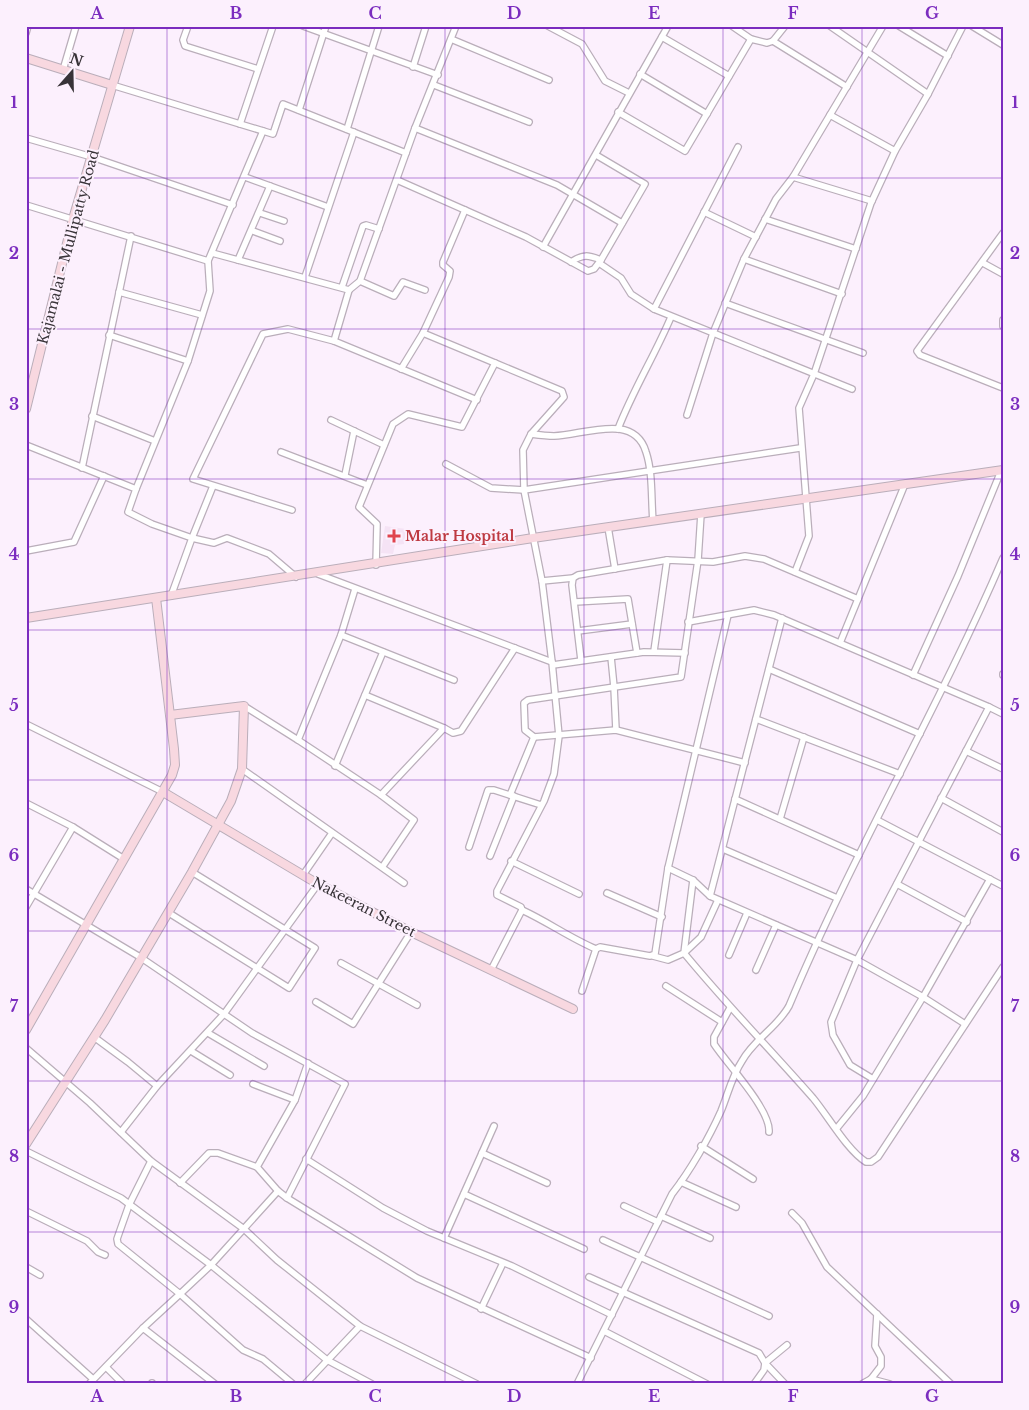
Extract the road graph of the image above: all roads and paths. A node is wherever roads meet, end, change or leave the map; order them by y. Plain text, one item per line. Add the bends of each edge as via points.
1 (28, 26) edge
2 (76, 26) edge
3 (130, 26) edge
4 (188, 26) edge
5 (273, 26) edge
6 (303, 26) edge
7 (326, 26) edge
8 (379, 26) edge
9 (426, 26) edge
10 (456, 26) edge
11 (548, 26) edge
12 (668, 26) edge
13 (732, 26) edge
14 (785, 26) edge
15 (830, 26) edge
16 (883, 26) edge
17 (899, 26) edge
18 (963, 26) edge
19 (972, 26) edge
20 (26, 33) edge
21 (324, 34) junction
22 (662, 37) junction
23 (451, 39) junction
24 (751, 39) junction
25 (773, 40) junction
26 (1003, 45) edge
27 (868, 52) junction
28 (372, 53) junction
29 (948, 56) junction
30 (26, 58) edge
31 (413, 67) junction
32 (258, 69) junction
33 (63, 70) junction
34 (640, 74) junction
35 (438, 75) junction
36 (729, 76) junction
37 (548, 80) dead end
38 (112, 85) junction
39 (434, 85) junction
40 (847, 87) junction
41 (629, 94) junction
42 (928, 94) junction
43 (299, 110) junction
44 (618, 112) junction
45 (707, 114) junction
46 (830, 115) junction
47 (530, 122) dead end
48 (240, 124) junction
49 (416, 128) junction
50 (347, 129) junction
51 (263, 131) junction
52 (354, 132) junction
53 (273, 134) junction
54 (26, 138) edge
55 (259, 142) junction
56 (738, 147) dead end
57 (895, 151) junction
58 (406, 153) junction
59 (596, 155) junction
60 (92, 156) junction
61 (245, 177) junction
62 (793, 177) junction
63 (397, 180) junction
64 (270, 186) junction
65 (572, 194) junction
66 (872, 201) junction
67 (26, 205) edge
68 (233, 205) junction
69 (328, 207) junction
70 (465, 210) junction
71 (704, 212) junction
72 (260, 213) junction
73 (73, 219) junction
74 (766, 219) junction
75 (284, 221) dead end
76 (622, 223) junction
77 (379, 229) junction
78 (253, 231) junction
79 (1003, 233) edge
80 (131, 236) junction
81 (756, 237) junction
82 (280, 241) dead end
83 (543, 247) junction
84 (856, 249) junction
85 (212, 253) junction
86 (744, 259) junction
87 (238, 260) junction
88 (208, 261) junction
89 (600, 261) junction
90 (571, 262) junction
91 (983, 262) junction
92 (1003, 274) edge
93 (305, 277) junction
94 (360, 282) junction
95 (342, 287) junction
96 (349, 290) junction
97 (425, 290) dead end
98 (119, 292) junction
99 (842, 294) junction
100 (725, 303) junction
101 (654, 310) junction
102 (202, 315) junction
103 (671, 317) junction
104 (1003, 320) edge
105 (1003, 326) edge
106 (423, 333) junction
107 (713, 333) junction
108 (109, 335) junction
109 (826, 339) junction
110 (334, 341) junction
111 (863, 353) dead end
112 (188, 361) junction
113 (495, 363) junction
114 (401, 369) junction
115 (814, 374) junction
116 (1003, 388) edge
117 (852, 389) dead end
118 (477, 400) junction
119 (26, 409) edge
120 (686, 415) dead end
121 (92, 416) junction
122 (331, 420) dead end
123 (618, 428) junction
124 (354, 431) junction
125 (531, 434) junction
126 (155, 441) junction
127 (384, 444) junction
128 (26, 445) edge
129 (800, 448) junction
130 (281, 452) dead end
131 (446, 464) dead end
132 (82, 468) junction
133 (649, 470) junction
134 (1002, 470) edge
135 (346, 475) junction
136 (104, 476) junction
137 (905, 484) junction
138 (367, 485) junction
139 (213, 486) junction
140 (136, 489) junction
141 (524, 490) junction
142 (804, 499) junction
143 (292, 510) dead end
144 (701, 514) junction
145 (653, 521) junction
146 (608, 527) junction
147 (192, 538) junction
148 (534, 538) junction
149 (26, 551) edge
150 (1003, 558) edge
151 (667, 560) junction
152 (698, 560) junction
153 (376, 565) junction
154 (615, 569) junction
155 (795, 572) junction
156 (318, 574) junction
157 (296, 577) junction
158 (573, 578) junction
159 (542, 581) junction
160 (355, 589) junction
161 (171, 596) junction
162 (156, 598) junction
163 (858, 599) junction
164 (575, 602) junction
165 (728, 616) junction
166 (26, 618) edge
167 (782, 618) junction
168 (688, 622) junction
169 (632, 624) junction
170 (578, 631) junction
171 (341, 635) junction
172 (840, 644) junction
173 (515, 648) junction
174 (654, 651) junction
175 (383, 652) junction
176 (637, 653) junction
177 (685, 653) junction
178 (611, 657) junction
179 (581, 660) junction
180 (553, 664) junction
181 (769, 669) junction
182 (913, 675) junction
183 (454, 680) dead end
184 (614, 687) junction
185 (944, 687) junction
186 (365, 695) junction
187 (555, 696) junction
188 (244, 706) junction
189 (989, 707) junction
190 (1003, 714) edge
191 (170, 715) junction
192 (756, 719) junction
193 (26, 724) edge
194 (444, 728) junction
195 (616, 730) junction
196 (920, 734) junction
197 (559, 736) junction
198 (534, 737) junction
199 (804, 737) junction
200 (298, 740) junction
201 (697, 750) junction
202 (966, 751) junction
203 (745, 763) junction
204 (335, 766) junction
205 (242, 769) junction
206 (1003, 769) edge
207 (900, 774) junction
208 (163, 792) junction
209 (381, 795) junction
210 (512, 795) junction
211 (941, 798) junction
212 (736, 799) junction
213 (26, 803) edge
214 (541, 805) junction
215 (780, 819) junction
216 (877, 820) junction
217 (219, 824) junction
218 (73, 827) junction
219 (1003, 832) edge
220 (332, 834) junction
221 (919, 841) junction
222 (469, 847) dead end
223 (723, 848) junction
224 (859, 855) junction
225 (490, 856) dead end
226 (124, 859) junction
227 (511, 861) junction
228 (383, 866) junction
229 (668, 868) junction
230 (192, 872) junction
231 (303, 875) junction
232 (990, 879) junction
233 (693, 880) junction
234 (404, 883) dead end
235 (318, 884) junction
236 (897, 884) junction
237 (1003, 886) edge
238 (26, 889) edge
239 (607, 893) dead end
240 (33, 894) junction
241 (580, 894) dead end
242 (710, 896) junction
243 (837, 898) junction
244 (718, 900) junction
245 (26, 907) edge
246 (522, 910) junction
247 (168, 913) junction
248 (747, 913) junction
249 (662, 917) junction
250 (966, 922) junction
251 (85, 926) junction
252 (776, 926) junction
253 (286, 930) junction
254 (412, 932) junction
255 (816, 942) junction
256 (596, 949) junction
257 (684, 953) junction
258 (729, 955) dead end
259 (653, 956) junction
260 (140, 958) junction
261 (857, 960) junction
262 (341, 963) dead end
263 (1003, 967) edge
264 (258, 969) junction
265 (491, 970) junction
266 (756, 970) dead end
267 (379, 984) junction
268 (666, 986) dead end
269 (582, 991) dead end
270 (923, 997) junction
271 (316, 1002) dead end
272 (417, 1006) dead end
273 (573, 1008) dead end
274 (730, 1008) junction
275 (224, 1014) junction
276 (722, 1022) junction
277 (965, 1024) junction
278 (26, 1030) edge
279 (208, 1033) junction
280 (94, 1037) junction
281 (760, 1039) junction
282 (26, 1048) edge
283 (190, 1052) junction
284 (308, 1063) junction
285 (264, 1066) dead end
286 (735, 1073) junction
287 (230, 1075) dead end
288 (873, 1079) junction
289 (65, 1084) junction
290 (253, 1084) dead end
291 (158, 1086) junction
292 (295, 1100) junction
293 (494, 1126) dead end
294 (837, 1128) junction
295 (121, 1132) junction
296 (769, 1132) dead end
297 (26, 1144) edge
298 (701, 1146) junction
299 (26, 1151) edge
300 (482, 1153) junction
301 (306, 1159) junction
302 (151, 1161) junction
303 (257, 1167) junction
304 (753, 1178) dead end
305 (681, 1182) junction
306 (547, 1183) dead end
307 (180, 1184) junction
308 (278, 1190) junction
309 (464, 1194) junction
310 (287, 1198) junction
311 (130, 1205) junction
312 (624, 1206) dead end
313 (736, 1207) dead end
314 (26, 1211) edge
315 (792, 1213) dead end
316 (659, 1219) junction
317 (244, 1229) junction
318 (444, 1238) junction
319 (710, 1238) dead end
320 (603, 1240) dead end
321 (584, 1250) dead end
322 (105, 1255) dead end
323 (641, 1257) junction
324 (503, 1263) junction
325 (211, 1265) junction
326 (26, 1267) edge
327 (40, 1275) dead end
328 (589, 1277) dead end
329 (623, 1293) junction
330 (180, 1294) junction
331 (481, 1308) junction
332 (612, 1314) junction
333 (877, 1314) junction
334 (769, 1316) dead end
335 (26, 1318) edge
336 (360, 1326) junction
337 (143, 1328) junction
338 (604, 1331) junction
339 (787, 1345) dead end
340 (591, 1358) junction
341 (327, 1360) junction
342 (765, 1363) junction
343 (106, 1367) junction
344 (871, 1379) junction
345 (91, 1382) edge
346 (467, 1382) edge
347 (123, 1384) edge
348 (216, 1384) edge
349 (294, 1384) edge
350 (305, 1384) edge
351 (372, 1384) edge
352 (477, 1384) edge
353 (577, 1384) edge
354 (707, 1384) edge
355 (754, 1384) edge
356 (785, 1384) edge
357 (862, 1384) edge
358 (890, 1384) edge
359 (951, 1384) edge

1 - 20 street
2 - 33 street
3 - 38 street, Kajamalai - Mullipatty Road
4 - 32 street via 183,40 185,46
5 - 32 street
6 - 21 street
7 - 21 street
8 - 28 street
9 - 31 street
10 - 23 street
11 - 41 street via 582,44 605,80
12 - 22 street
13 - 24 street
14 - 25 street
15 - 27 street
16 - 27 street
17 - 29 street
18 - 29 street
19 - 26 street
21 - 28 street
21 - 43 street
22 - 34 street
22 - 36 street
23 - 35 street
23 - 37 street
24 - 25 street via 767,43
24 - 36 street
25 - 40 street
27 - 40 street
27 - 42 street
28 - 31 street
28 - 50 street
29 - 42 street
30 - 33 street
31 - 35 street
32 - 48 street
33 - 38 street
34 - 41 street
34 - 45 street
35 - 39 street
36 - 45 street
38 - 48 street
38 - 60 street, Kajamalai - Mullipatty Road
39 - 47 street
39 - 49 street
40 - 46 street
41 - 44 street
42 - 57 street
43 - 50 street
43 - 53 street via 283,104
44 - 45 street via 685,151
44 - 59 street
46 - 57 street
46 - 62 street
48 - 51 street
49 - 58 street
49 - 65 street via 544,179
50 - 52 street
51 - 53 street
51 - 55 street
52 - 58 street
52 - 69 street
53 - 55 street
54 - 60 street
55 - 61 street
56 - 71 street
57 - 66 street
58 - 63 street
59 - 65 street
59 - 76 street via 645,184
60 - 68 street
60 - 73 street, Kajamalai - Mullipatty Road
61 - 64 street
61 - 68 street
62 - 66 street
62 - 74 street via 776,198
63 - 70 street
63 - 77 street
64 - 69 street
64 - 72 street
65 - 76 street
65 - 83 street
66 - 84 street
67 - 73 street
68 - 85 street
69 - 93 street
70 - 83 street
70 - 106 street via 443,262 450,273
71 - 81 street
71 - 101 street
72 - 75 street
72 - 78 street
73 - 80 street
73 - 119 street, Kajamalai - Mullipatty Road
74 - 81 street
74 - 84 street
76 - 89 street
77 - 94 street
77 - 95 street via 366,224 362,226
78 - 82 street
78 - 87 street
79 - 91 street
80 - 88 street
80 - 98 street
81 - 86 street
83 - 90 street
84 - 99 street
85 - 87 street
85 - 88 street
86 - 99 street
86 - 100 street
87 - 93 street
88 - 102 street via 210,291
89 - 90 street via 587,255
89 - 90 street via 588,271
89 - 101 street via 621,278 631,294
91 - 92 street
91 - 116 street via 917,351
93 - 95 street
94 - 96 street
94 - 97 street via 394,296 403,282
95 - 96 street
96 - 110 street
98 - 102 street
98 - 108 street
99 - 109 street
100 - 107 street
100 - 109 street
101 - 103 street
102 - 112 street
103 - 107 street
103 - 123 street
104 - 105 street
106 - 113 street
106 - 114 street
107 - 115 street
107 - 120 street
108 - 112 street
108 - 121 street
109 - 111 street
109 - 115 street
110 - 114 street
110 - 139 street via 288,329 260,337 193,479
112 - 126 street
113 - 118 street
113 - 125 street via 564,394
114 - 118 street
115 - 117 street
115 - 129 street via 798,408
118 - 127 street via 460,428 408,414 393,424
121 - 126 street
121 - 132 street
122 - 124 street
123 - 125 street via 554,436
123 - 133 street via 641,440
124 - 127 street
124 - 135 street
125 - 141 street via 523,450
126 - 140 street
127 - 138 street
128 - 132 street
129 - 133 street
129 - 142 street
130 - 135 street
131 - 141 street via 491,488
132 - 136 street
133 - 141 street
133 - 145 street
134 - 137 street
134 - 182 street
135 - 138 street
136 - 140 street
136 - 149 street via 74,542
137 - 142 street
137 - 163 street
138 - 153 street via 359,507 377,524
139 - 143 street
139 - 147 street
140 - 147 street via 128,512
141 - 148 street
142 - 144 street
142 - 155 street via 808,541
144 - 145 street
144 - 152 street
145 - 146 street
146 - 148 street
146 - 154 street
147 - 157 street via 214,543 227,538 268,554
147 - 161 street
148 - 153 street
148 - 159 street
150 - 185 street
151 - 152 street
151 - 154 street
151 - 174 street
152 - 155 street via 713,562 745,556
152 - 168 street
153 - 156 street
154 - 158 street
155 - 163 street
156 - 157 street
156 - 160 street
157 - 161 street
158 - 159 street
158 - 164 street
159 - 180 street
160 - 171 street
160 - 173 street
161 - 162 street
162 - 166 street
162 - 191 street
163 - 172 street
164 - 169 street via 628,599
164 - 170 street
165 - 167 street via 754,610
165 - 168 street
165 - 201 street
167 - 172 street
167 - 181 street
168 - 177 street
169 - 170 street
169 - 176 street
170 - 179 street
171 - 175 street
171 - 200 street
172 - 182 street
173 - 180 street
173 - 194 street via 461,731 453,733
174 - 176 street
174 - 177 street
175 - 183 street
175 - 186 street
176 - 178 street
177 - 184 street via 681,677
178 - 179 street
178 - 184 street
179 - 180 street
180 - 187 street
181 - 192 street
181 - 196 street
182 - 185 street
184 - 187 street
184 - 195 street
185 - 189 street
185 - 196 street
186 - 194 street
186 - 204 street
187 - 197 street
187 - 198 street via 525,701 526,730
188 - 191 street
188 - 200 street
188 - 205 street
189 - 190 street
189 - 202 street
191 - 208 street via 175,765
192 - 199 street
192 - 203 street
193 - 208 street
194 - 209 street
195 - 197 street
195 - 201 street
196 - 207 street
197 - 198 street
197 - 214 street via 554,774
198 - 210 street
199 - 207 street
199 - 215 street
200 - 204 street
201 - 203 street
201 - 229 street
202 - 206 street
202 - 211 street
203 - 212 street
204 - 209 street
205 - 217 street
205 - 220 street
207 - 216 street
208 - 217 street, Nakeeran Street
208 - 226 street
209 - 228 street via 414,820
210 - 214 street
210 - 222 street via 488,790
210 - 225 street
211 - 219 street
211 - 221 street
212 - 215 street
212 - 223 street
213 - 218 street
214 - 227 street
215 - 224 street
216 - 221 street
216 - 224 street
217 - 230 street
217 - 231 street, Nakeeran Street
218 - 226 street
218 - 240 street
220 - 228 street
220 - 231 street
221 - 232 street
221 - 236 street
223 - 242 street
223 - 243 street
224 - 243 street
226 - 251 street
227 - 241 street
227 - 246 street via 497,895
228 - 234 street
229 - 233 street
229 - 249 street
230 - 247 street
230 - 253 street
231 - 235 street, Nakeeran Street
232 - 237 street
232 - 250 street
233 - 242 street
233 - 257 street
235 - 253 street
235 - 254 street, Nakeeran Street
236 - 250 street
236 - 261 street
238 - 240 street
239 - 249 street
240 - 245 street
240 - 251 street
242 - 244 street
243 - 255 street
244 - 248 street
244 - 257 street via 701,936
246 - 256 street
246 - 265 street
247 - 260 street
247 - 264 street
248 - 252 street
248 - 258 street
249 - 259 street
250 - 270 street
251 - 260 street
251 - 278 street
252 - 255 street
252 - 266 street
253 - 264 street
253 - 264 street via 315,948 289,988
254 - 265 street, Nakeeran Street
254 - 267 street
255 - 261 street
255 - 281 street via 781,1020
256 - 259 street via 605,946
256 - 269 street
257 - 259 street via 668,960
257 - 274 street
260 - 275 street
260 - 280 street
261 - 270 street
261 - 288 street via 832,1018 831,1029 850,1065
262 - 267 street
263 - 277 street
264 - 275 street
265 - 273 street, Nakeeran Street
267 - 271 street via 353,1024
267 - 272 street
268 - 276 street
270 - 277 street
270 - 288 street
274 - 276 street
274 - 281 street
275 - 279 street
275 - 284 street
276 - 286 street via 714,1044
277 - 294 street via 878,1157 871,1162 862,1159
279 - 283 street
279 - 285 street
280 - 289 street
280 - 291 street
281 - 286 street via 748,1050
281 - 294 street
282 - 289 street
283 - 287 street
283 - 291 street
284 - 292 street
284 - 301 street via 345,1084
286 - 296 street via 759,1106
286 - 298 street via 720,1113
288 - 294 street
289 - 295 street
289 - 297 street
290 - 292 street
291 - 295 street
292 - 303 street
293 - 300 street
295 - 302 street
298 - 304 street
298 - 305 street
299 - 311 street
300 - 306 street
300 - 309 street
301 - 310 street
301 - 318 street via 383,1208
302 - 307 street
302 - 311 street
303 - 307 street via 218,1153 209,1153
303 - 308 street
305 - 313 street
305 - 316 street
307 - 317 street
308 - 310 street
308 - 317 street
309 - 318 street
309 - 321 street
310 - 331 street via 417,1278
311 - 325 street
311 - 330 street via 118,1244
312 - 316 street
314 - 322 street via 87,1241
315 - 333 street via 802,1223 828,1267
316 - 319 street
316 - 323 street
317 - 325 street
317 - 336 street via 277,1260
318 - 324 street
320 - 323 street
323 - 329 street
323 - 334 street
324 - 331 street
324 - 332 street
325 - 330 street
325 - 341 street
326 - 327 street
328 - 329 street
329 - 332 street
329 - 342 street via 759,1353
330 - 337 street
330 - 349 street via 243,1350 263,1359
331 - 340 street
332 - 338 street
333 - 344 street via 875,1346 882,1366
333 - 359 street
335 - 345 street
336 - 341 street
336 - 346 street
337 - 343 street
337 - 348 street
338 - 340 street
338 - 354 street
339 - 342 street
340 - 353 street
341 - 350 street
341 - 351 street
342 - 355 street
342 - 356 street
343 - 345 street
343 - 347 street
344 - 357 street
344 - 358 street
346 - 352 street

